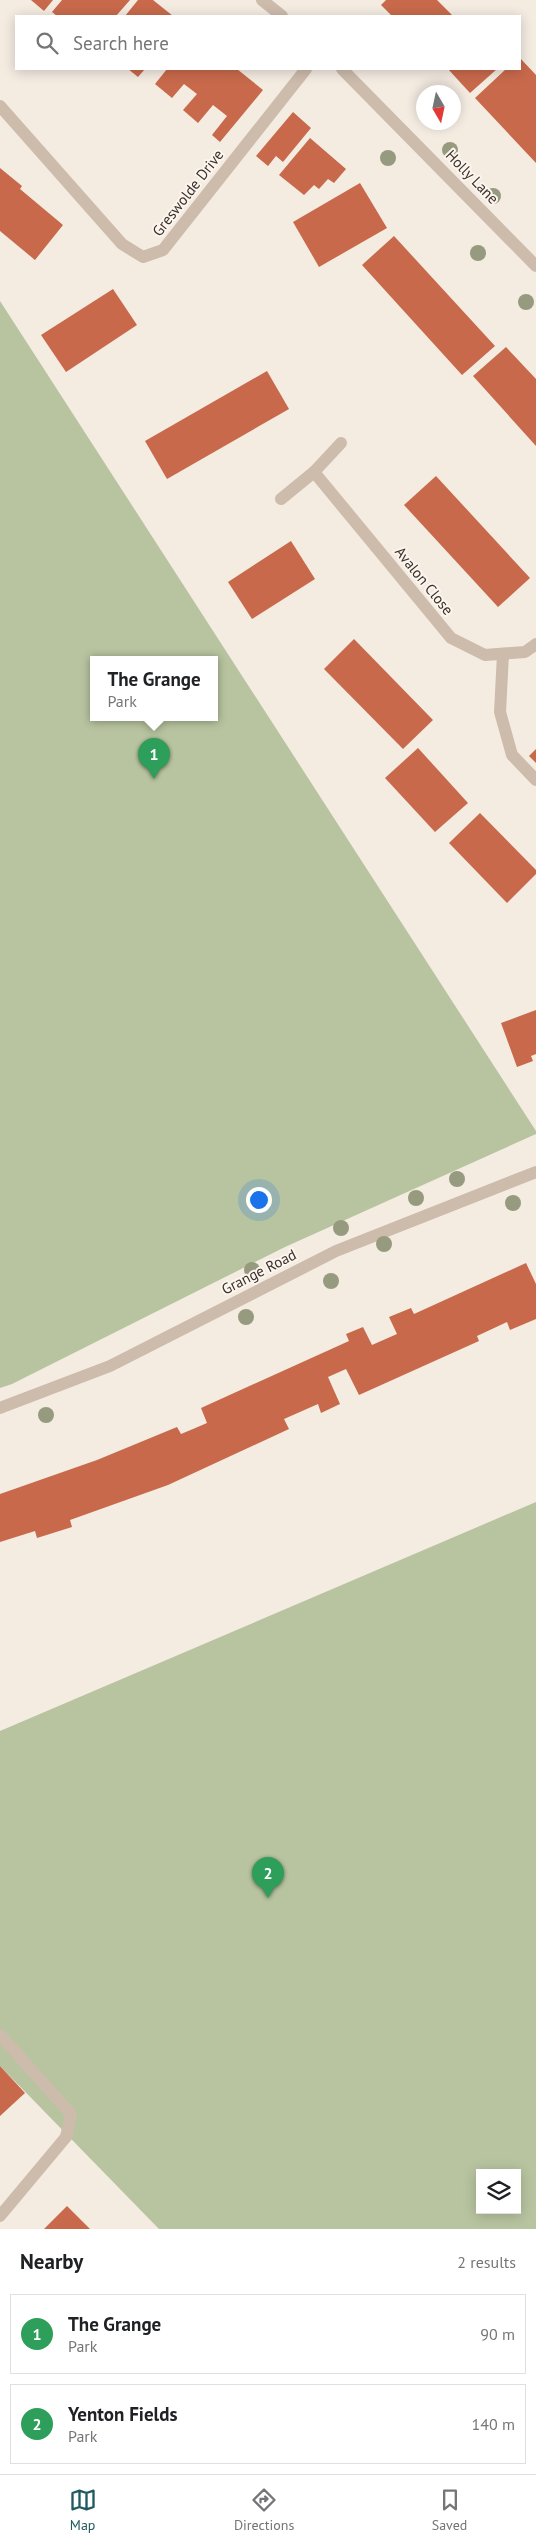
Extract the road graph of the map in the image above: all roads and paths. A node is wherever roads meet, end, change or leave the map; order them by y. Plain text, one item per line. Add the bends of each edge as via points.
1 (262, 0) edge
2 (281, 15) edge
3 (305, 70) edge
4 (343, 70) edge
5 (0, 106) edge
6 (536, 266) edge
7 (341, 444) dead end
8 (314, 472) junction
9 (281, 499) dead end
10 (536, 644) edge
11 (503, 654) junction
12 (536, 780) edge
13 (536, 1172) edge
14 (0, 1408) edge
15 (0, 2035) edge
16 (0, 2216) edge

1 - 2 street
3 - 5 street, Greswolde Drive via 163,250 143,257 122,244
4 - 6 street, Holly Lane
7 - 8 street
8 - 9 street
8 - 11 street, Avalon Close via 451,638 485,656
10 - 11 street, Avalon Close via 525,652
11 - 12 street via 500,712 512,755
13 - 14 street, Grange Road via 336,1250 110,1366
15 - 16 street via 71,2114 66,2137

